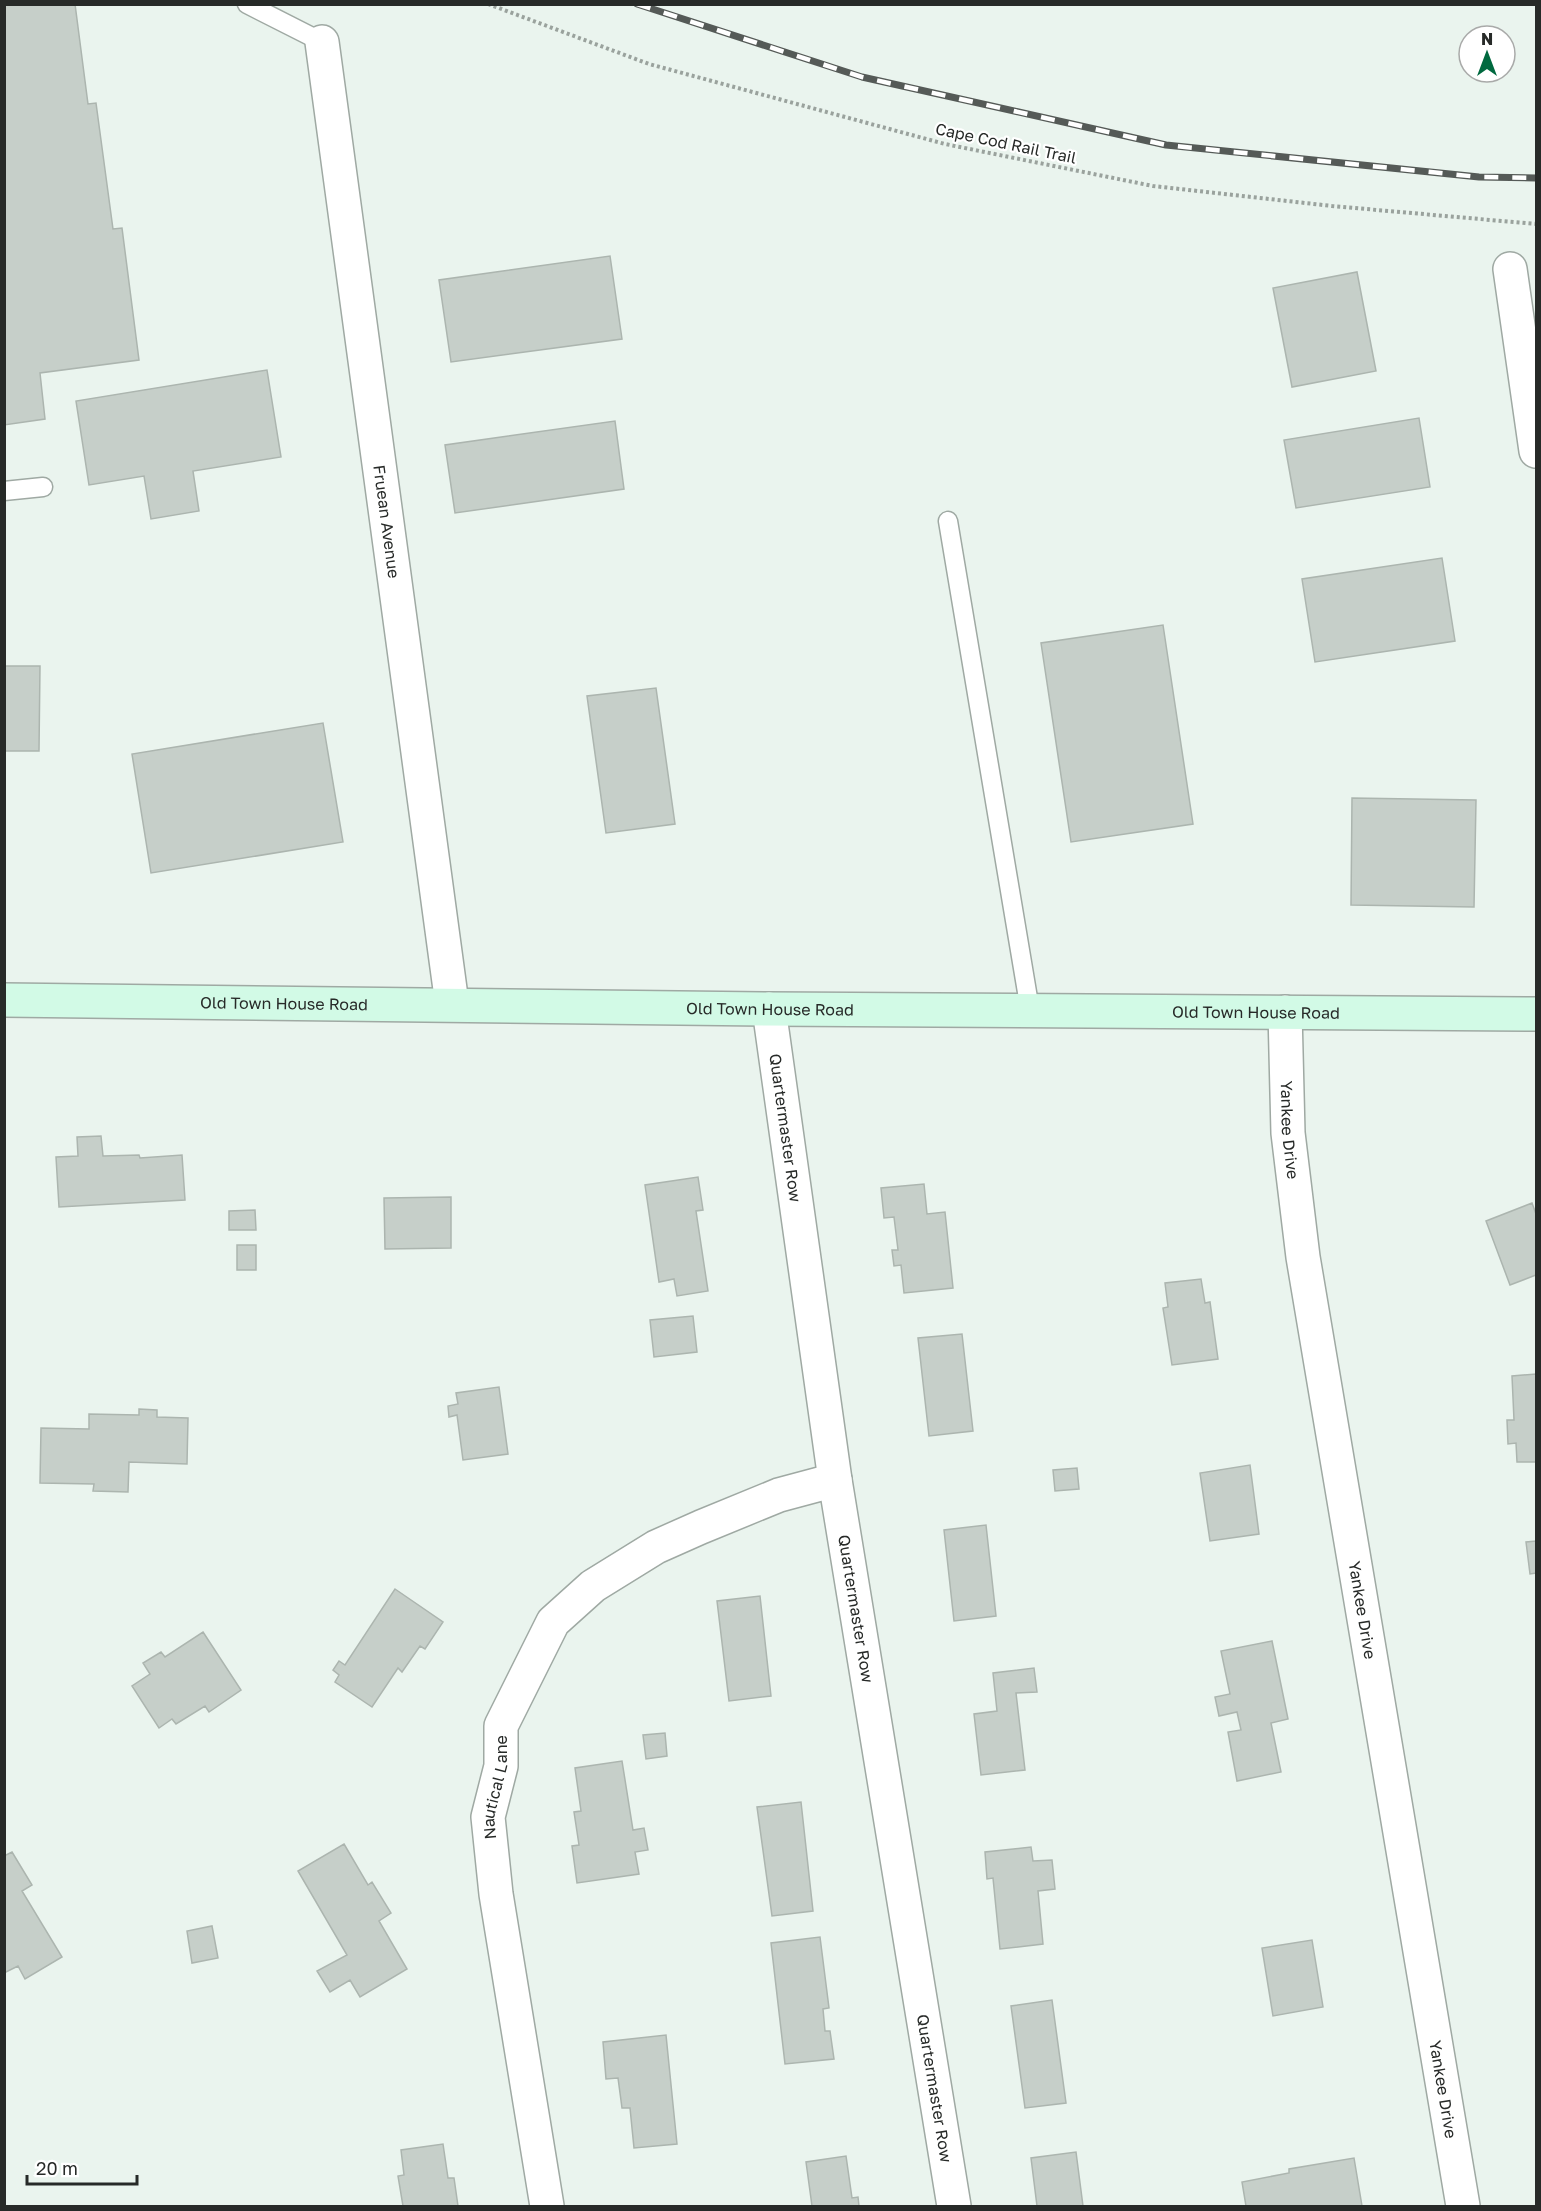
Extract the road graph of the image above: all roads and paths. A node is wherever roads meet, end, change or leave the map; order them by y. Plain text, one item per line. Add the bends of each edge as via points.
1 (247, 4) edge
2 (488, 4) edge
3 (322, 42) joint
4 (1536, 224) edge
5 (1510, 269) dead end
6 (1536, 451) edge
7 (43, 488) dead end
8 (4, 491) edge
9 (948, 521) dead end
10 (4, 1000) edge
11 (452, 1004) junction
12 (770, 1009) junction
13 (1030, 1010) junction
14 (1285, 1012) junction
15 (1536, 1014) edge
16 (835, 1480) junction
17 (547, 2206) edge
18 (954, 2206) edge
19 (1463, 2206) edge

1 - 3 lane
2 - 4 path, Cape Cod Rail Trail via 650,64 945,144 1153,186
3 - 11 street, Fruean Avenue
5 - 6 street
7 - 8 lane
9 - 13 lane
10 - 11 main road, Old Town House Road
11 - 12 main road, Old Town House Road
12 - 13 main road, Old Town House Road
12 - 16 street, Quartermaster Row
13 - 14 main road, Old Town House Road
14 - 15 main road, Old Town House Road
14 - 19 street, Yankee Drive via 1288,1133 1303,1257
16 - 17 street, Nautical Lane via 779,1495 701,1527 656,1547 593,1586 553,1623 501,1726 501,1766 488,1817 496,1894
16 - 18 street, Quartermaster Row

